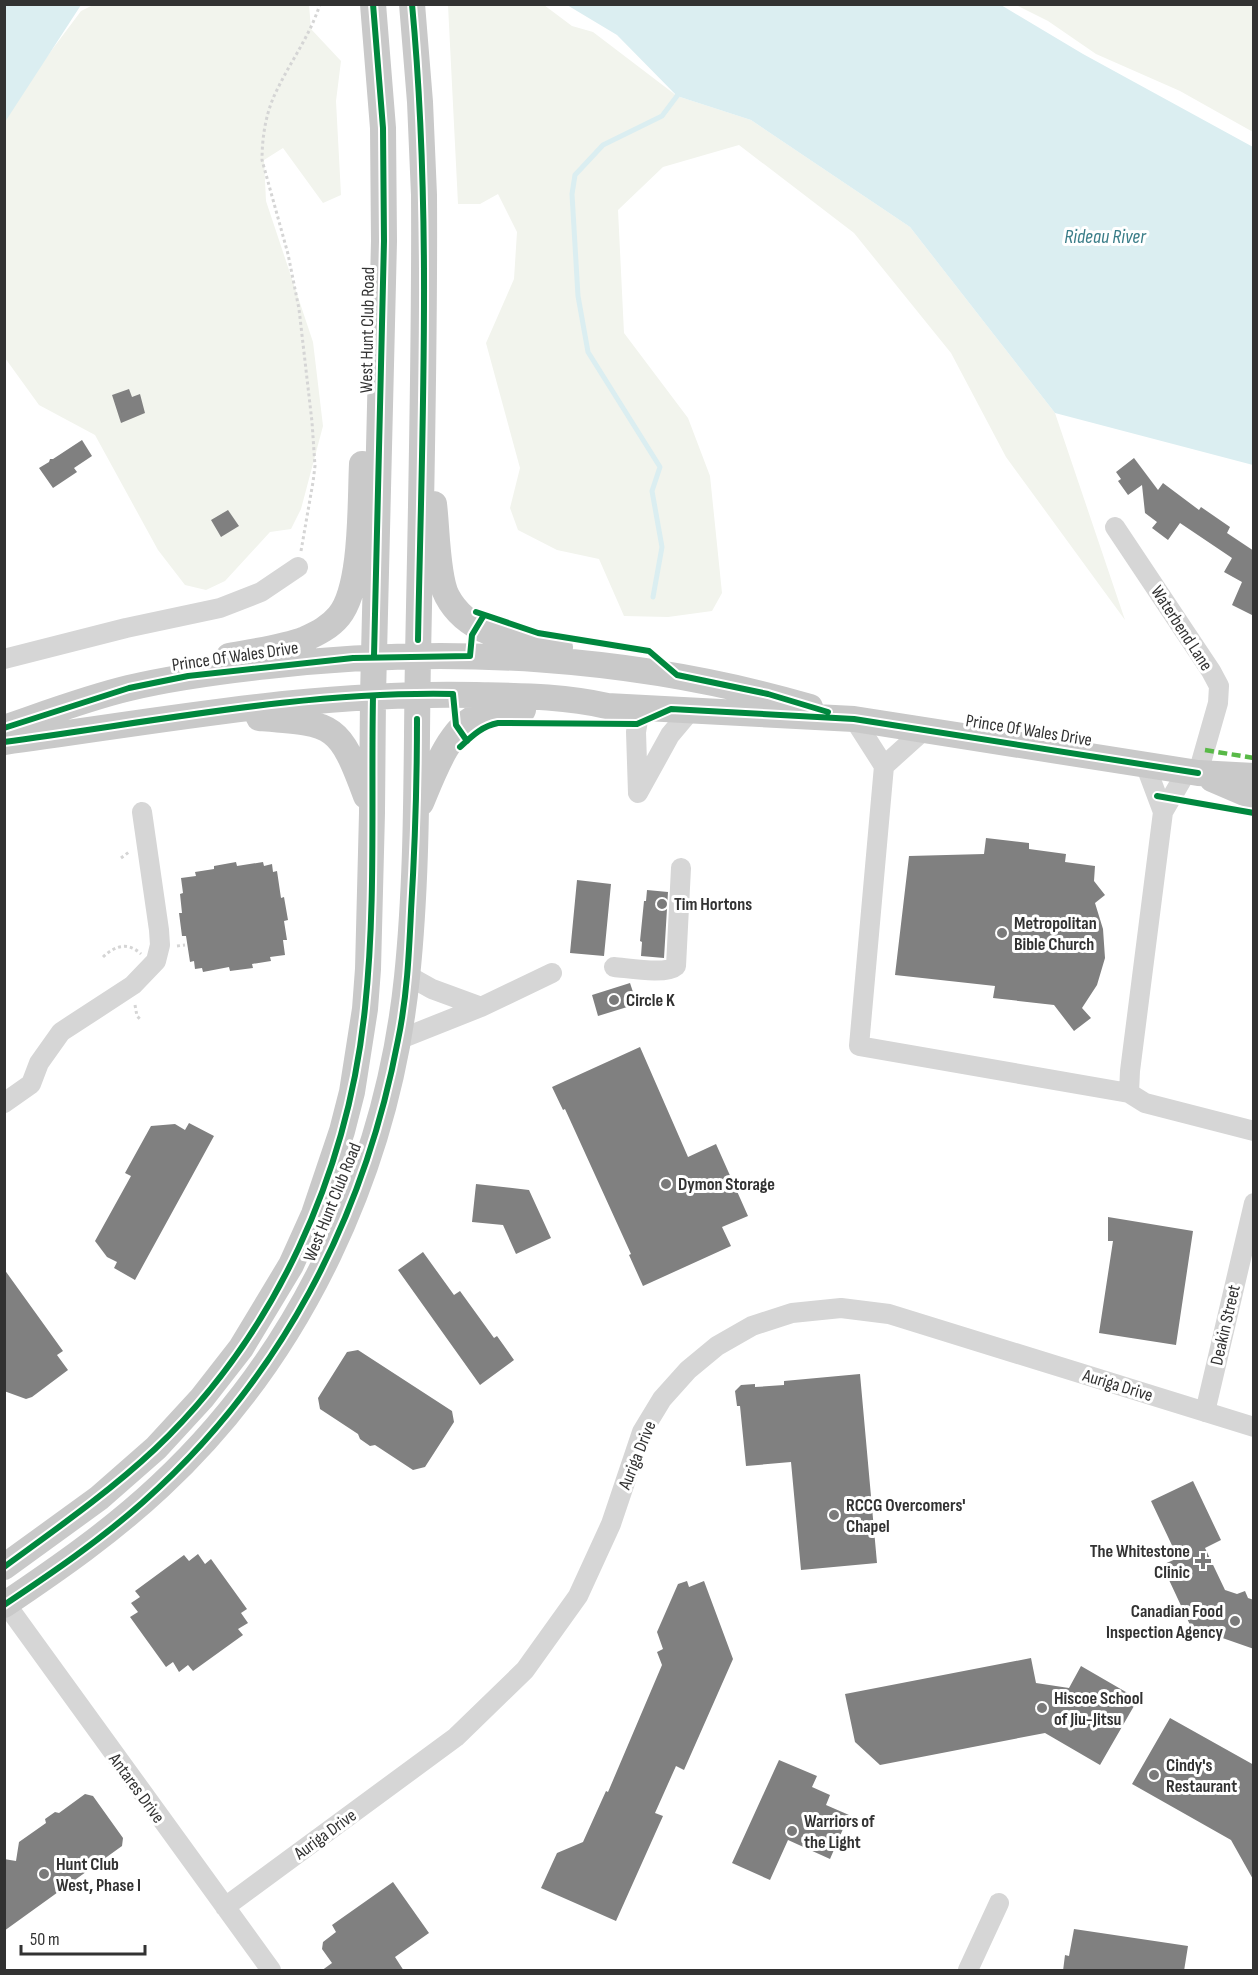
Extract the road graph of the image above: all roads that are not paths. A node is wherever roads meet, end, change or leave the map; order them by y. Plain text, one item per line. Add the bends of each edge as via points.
1 (373, 4) edge
2 (412, 4) edge
3 (384, 241) junction
4 (423, 386) junction
5 (1114, 527) dead end
6 (297, 567) road end
7 (374, 657) junction
8 (418, 657) junction
9 (4, 659) edge
10 (620, 666) junction
11 (668, 674) junction
12 (129, 688) junction
13 (418, 693) junction
14 (373, 696) junction
15 (607, 706) junction
16 (640, 708) junction
17 (691, 710) junction
18 (211, 713) junction
19 (854, 719) junction
20 (4, 728) edge
21 (926, 729) junction
22 (4, 742) edge
23 (1145, 764) junction
24 (884, 766) junction
25 (1192, 772) junction
26 (1254, 776) edge
27 (1254, 797) edge
28 (142, 812) dead end
29 (417, 812) junction
30 (1163, 812) junction
31 (372, 813) junction
32 (681, 868) dead end
33 (614, 967) dead end
34 (552, 973) dead end
35 (408, 975) junction
36 (481, 1007) junction
37 (398, 1040) junction
38 (1129, 1094) junction
39 (4, 1103) edge
40 (1254, 1131) edge
41 (1254, 1203) edge
42 (1205, 1412) junction
43 (1254, 1427) edge
44 (4, 1567) edge
45 (5, 1604) edge
46 (999, 1903) dead end
47 (225, 1908) junction
48 (271, 1971) edge
49 (968, 1971) edge

1 - 3 main road, West Hunt Club Road via 383,128
2 - 4 main road, West Hunt Club Road via 424,205
3 - 7 main road, West Hunt Club Road
3 - 12 main road via 364,433 356,575 347,603 340,615 303,640 204,662
4 - 8 main road, West Hunt Club Road
4 - 10 main road via 447,595 469,623 494,634 585,652
5 - 25 street, Waterbend Lane via 1218,686 1218,703
6 - 9 street via 261,592 220,608 126,627
7 - 8 main road, Prince Of Wales Drive
7 - 12 main road, Prince Of Wales Drive via 243,669
7 - 14 main road, West Hunt Club Road
8 - 10 main road, Prince Of Wales Drive via 476,656
8 - 13 main road, West Hunt Club Road
10 - 11 main road, Prince Of Wales Drive
11 - 16 main road via 656,678 648,687
11 - 19 main road, Prince Of Wales Drive via 768,694
12 - 20 main road, Prince Of Wales Drive
13 - 14 main road, Prince Of Wales Drive
13 - 15 main road, Prince Of Wales Drive via 537,696
13 - 29 main road, West Hunt Club Road
14 - 18 main road, Prince Of Wales Drive
14 - 31 main road, West Hunt Club Road
15 - 16 main road, Prince Of Wales Drive
15 - 29 main road via 489,713 473,718 461,728 440,760
16 - 17 main road, Prince Of Wales Drive
16 - 17 street via 636,732 638,793 670,735
17 - 19 main road, Prince Of Wales Drive
18 - 22 main road, Prince Of Wales Drive
18 - 31 main road via 322,725 347,748
19 - 21 main road, Prince Of Wales Drive
19 - 24 street
21 - 23 main road, Prince Of Wales Drive
21 - 24 street
23 - 25 main road, Prince Of Wales Drive
23 - 30 street
24 - 38 street via 860,1046
25 - 26 main road, Prince Of Wales Drive
25 - 27 main road, Prince Of Wales Drive
25 - 30 street, Waterbend Lane
28 - 39 street via 159,930 156,961 133,986 61,1032 39,1063 31,1084
29 - 35 main road, West Hunt Club Road
30 - 38 street
31 - 44 main road, West Hunt Club Road via 368,969 352,1092 330,1172 291,1265 241,1348 183,1420 107,1492
32 - 33 street via 676,966 662,970
34 - 36 street
35 - 36 street via 432,989
35 - 37 main road, West Hunt Club Road
36 - 37 street
37 - 45 main road, West Hunt Club Road via 380,1118 345,1221 281,1342 234,1406 164,1483 93,1543
38 - 40 street via 1144,1103
41 - 42 street, Deakin Street
42 - 43 street, Auriga Drive
42 - 47 street, Auriga Drive via 888,1314 841,1308 792,1313 752,1326 717,1346 662,1399 642,1432 611,1524 578,1596 525,1670 456,1737
45 - 47 street, Antares Drive
46 - 49 street
47 - 48 street, Antares Drive

